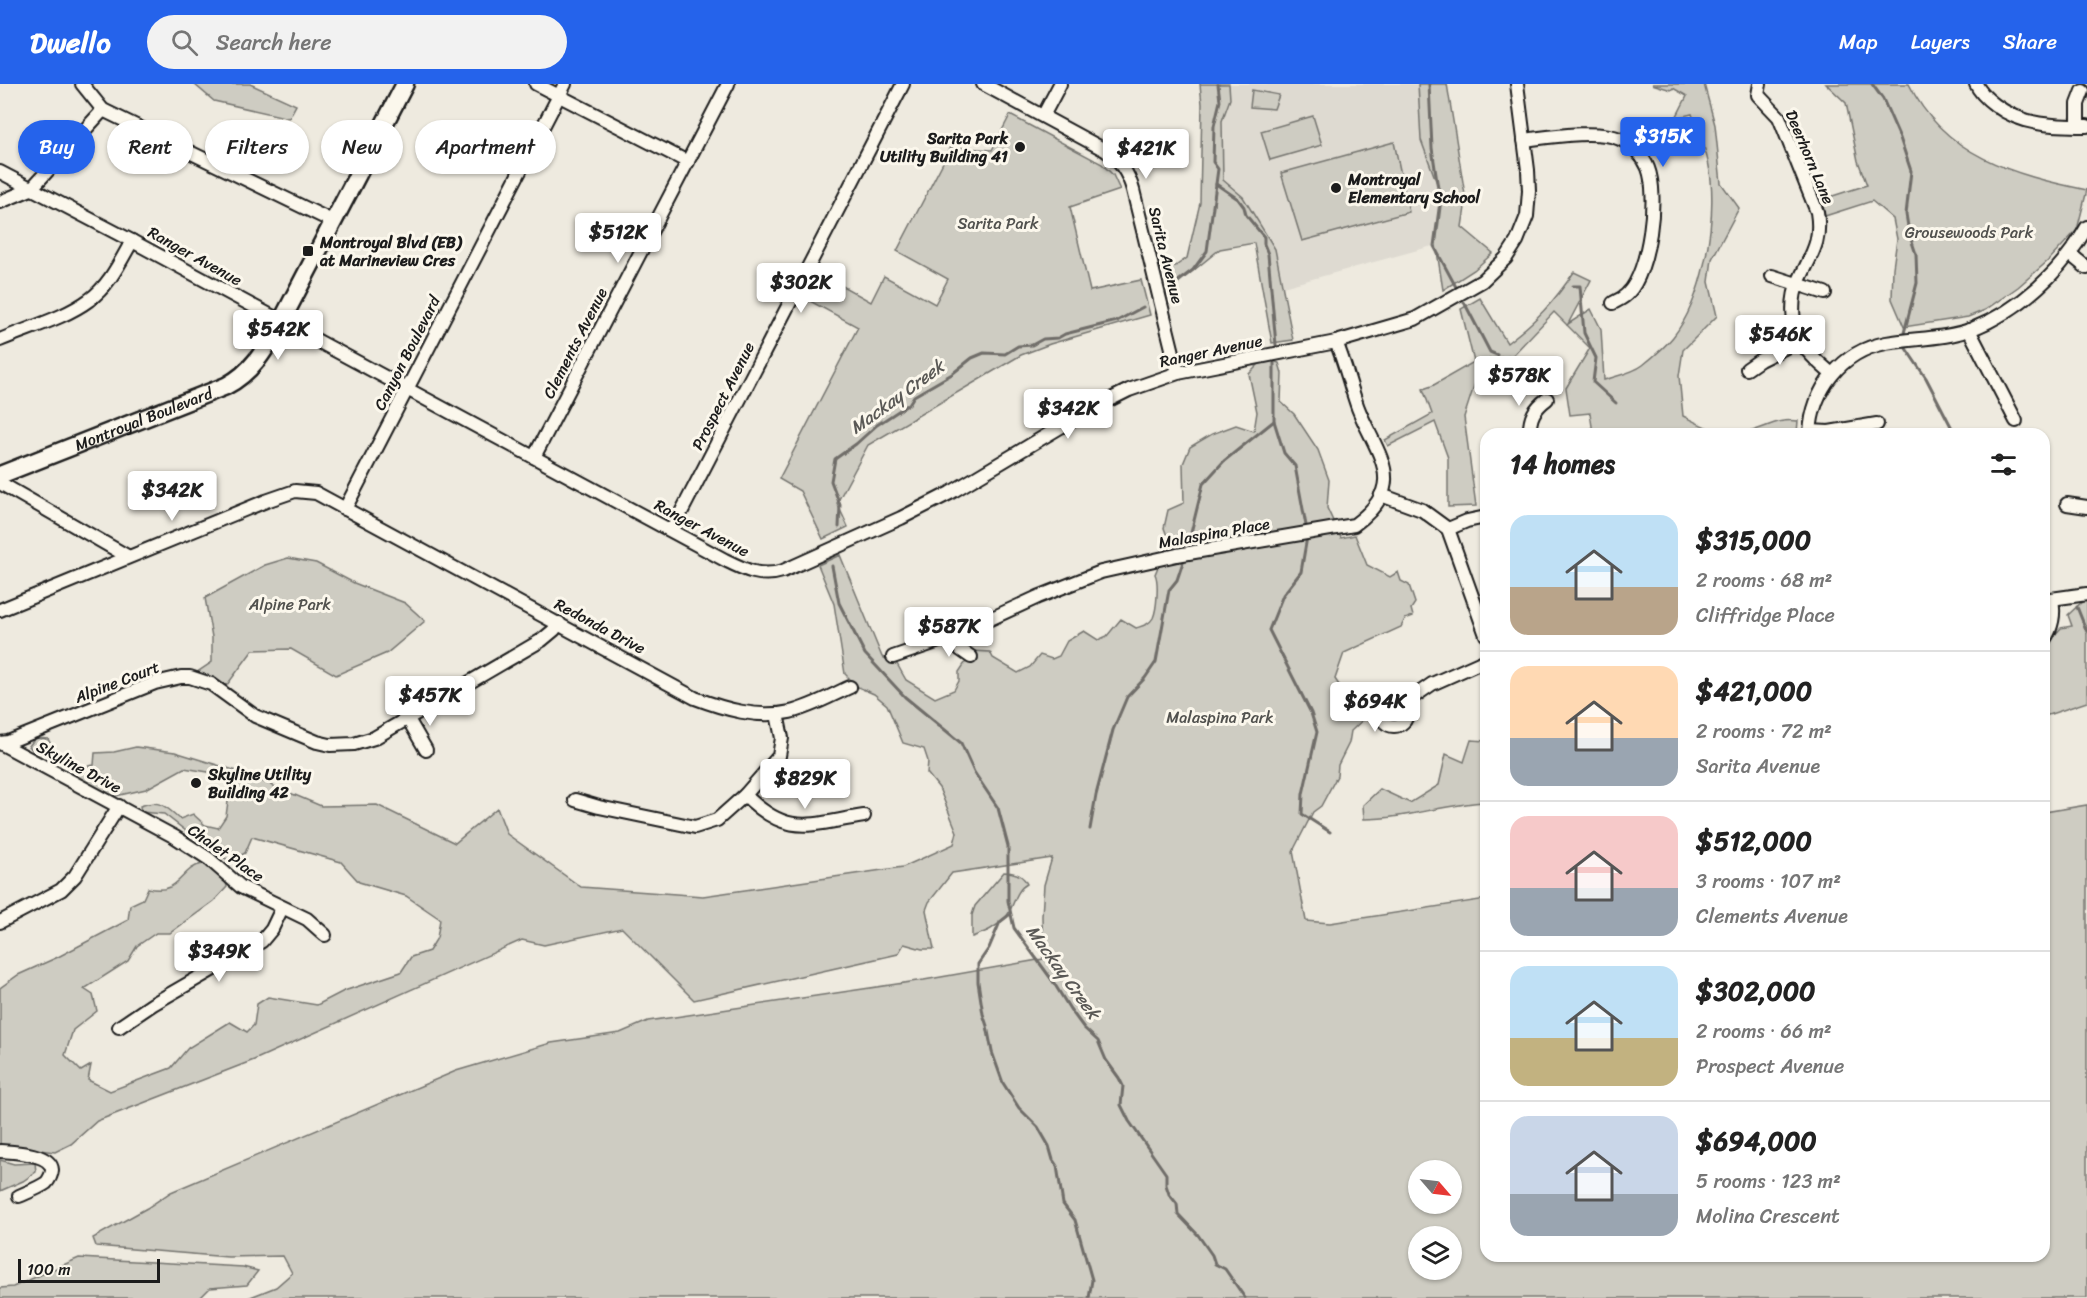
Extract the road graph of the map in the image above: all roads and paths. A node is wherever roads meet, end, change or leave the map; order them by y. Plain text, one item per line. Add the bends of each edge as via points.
1 (82, 84) edge
2 (405, 84) edge
3 (536, 84) edge
4 (565, 84) edge
5 (728, 84) edge
6 (903, 84) edge
7 (983, 84) edge
8 (1060, 84) edge
9 (1517, 84) edge
10 (1760, 84) edge
11 (1976, 84) edge
12 (2083, 91) dead end
13 (559, 96) junction
14 (103, 110) junction
15 (1043, 117) junction
16 (2082, 126) edge
17 (1524, 140) junction
18 (687, 162) junction
19 (0, 172) edge
20 (31, 189) junction
21 (0, 202) edge
22 (334, 222) junction
23 (2087, 227) edge
24 (132, 241) junction
25 (2070, 254) junction
26 (2087, 267) edge
27 (1772, 276) dead end
28 (1797, 284) junction
29 (1825, 293) dead end
30 (1613, 303) dead end
31 (281, 322) junction
32 (1969, 330) junction
33 (0, 340) edge
34 (1800, 340) junction
35 (1336, 342) junction
36 (1747, 369) dead end
37 (1178, 373) junction
38 (1832, 374) junction
39 (407, 390) junction
40 (1547, 399) dead end
41 (2016, 421) dead end
42 (1877, 424) dead end
43 (1531, 428) edge
44 (1811, 428) edge
45 (1853, 428) edge
46 (534, 458) junction
47 (0, 475) edge
48 (0, 483) edge
49 (1381, 495) junction
50 (2067, 504) dead end
51 (2087, 507) edge
52 (345, 509) junction
53 (1480, 518) edge
54 (1448, 529) junction
55 (672, 530) junction
56 (127, 556) junction
57 (2087, 594) edge
58 (2050, 600) edge
59 (2050, 608) edge
60 (0, 610) edge
61 (1480, 618) edge
62 (558, 622) junction
63 (2050, 631) edge
64 (951, 637) junction
65 (893, 657) dead end
66 (971, 657) dead end
67 (1480, 663) edge
68 (850, 687) dead end
69 (1402, 704) dead end
70 (777, 714) junction
71 (408, 719) junction
72 (0, 743) edge
73 (426, 750) dead end
74 (745, 795) junction
75 (575, 800) dead end
76 (119, 806) junction
77 (864, 816) dead end
78 (282, 908) junction
79 (0, 922) edge
80 (325, 935) dead end
81 (119, 1027) dead end
82 (0, 1151) edge
83 (19, 1196) dead end

1 - 14 street
2 - 22 street, Montroyal Boulevard
3 - 13 street
4 - 13 street, Canyon Boulevard
5 - 18 street, Clements Avenue
6 - 55 street, Prospect Avenue
7 - 15 street, Sarita Avenue
8 - 15 street
9 - 17 street, Ranger Avenue
10 - 28 street, Deerhorn Lane via 1758,95 1779,117 1820,228 1813,255
11 - 16 street via 1993,103 2018,118 2039,124
12 - 16 street via 2078,104
13 - 18 street
13 - 39 street, Canyon Boulevard
14 - 20 street
14 - 22 street
15 - 37 street, Sarita Avenue via 1105,150 1127,172
17 - 30 street via 1610,135 1632,146 1648,169 1652,200 1644,256 1635,284
17 - 35 street, Ranger Avenue via 1529,180 1527,216 1506,258 1482,281 1415,319
18 - 46 street, Clements Avenue
19 - 20 street, Ranger Avenue
20 - 21 street
20 - 24 street, Ranger Avenue
22 - 31 street, Montroyal Boulevard
23 - 25 street
24 - 31 street, Ranger Avenue
24 - 33 street via 110,279 90,300
25 - 26 street
25 - 32 street via 2040,286 1988,322
27 - 28 street
28 - 29 street
28 - 34 street, Deerhorn Lane via 1794,310
31 - 39 street, Ranger Avenue
31 - 47 street, Montroyal Boulevard via 262,356 232,382
32 - 38 street via 1884,343 1864,350
32 - 41 street
34 - 36 street
34 - 38 street
35 - 37 street, Ranger Avenue
35 - 49 street via 1358,407 1384,463 1386,474
37 - 55 street, Ranger Avenue via 1089,410 950,493 783,571 747,571
38 - 44 street via 1816,400
39 - 46 street, Ranger Avenue
39 - 52 street, Canyon Boulevard
40 - 43 street via 1533,414
42 - 45 street
46 - 55 street, Ranger Avenue
48 - 56 street
49 - 54 street via 1422,510
49 - 64 street, Malaspina Place via 1367,516 1354,525 1101,572
50 - 51 street
52 - 56 street, Redonda Drive via 316,493 295,491
52 - 62 street, Redonda Drive
53 - 54 street
54 - 61 street
56 - 60 street, Redonda Drive
57 - 58 street
59 - 63 street
62 - 70 street, Redonda Drive via 695,698 734,710
62 - 71 street, Alpine Court via 542,640
64 - 65 street, Malaspina Place
64 - 66 street
67 - 69 street via 1432,684
68 - 70 street, Redonda Drive
70 - 74 street via 782,738 779,756
71 - 72 street, Alpine Court via 364,741 343,745 317,742 255,716 211,684 181,677 155,683
71 - 73 street
72 - 76 street, Skyline Drive
74 - 75 street via 717,820 695,827
74 - 77 street via 774,819 798,826
76 - 78 street, Chalet Place via 204,855 241,887
76 - 79 street, Skyline Drive via 62,890
78 - 80 street, Chalet Place via 314,924
78 - 81 street via 262,941
82 - 83 street via 39,1156 49,1162 51,1175 46,1183

